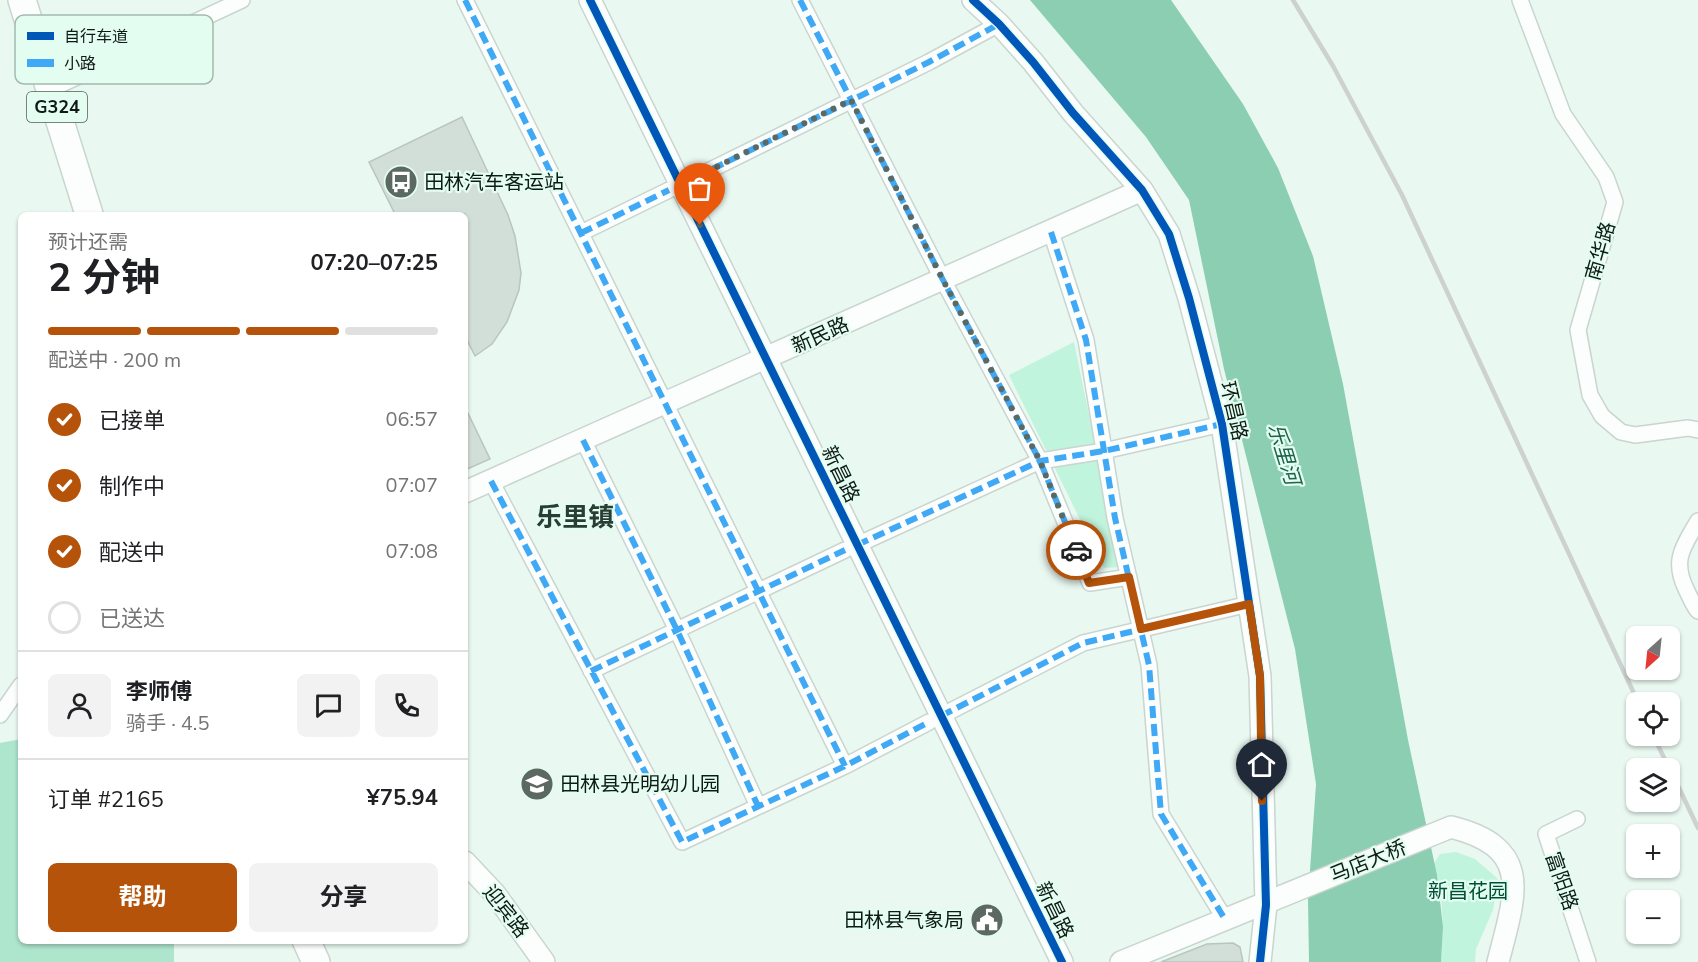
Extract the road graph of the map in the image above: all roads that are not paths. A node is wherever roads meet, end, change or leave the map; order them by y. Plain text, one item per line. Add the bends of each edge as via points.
1 (22, 0) edge
2 (242, 0) edge
3 (465, 0) edge
4 (576, 0) edge
5 (590, 0) edge
6 (800, 0) edge
7 (973, 0) edge
8 (1520, 0) edge
9 (27, 15) edge
10 (210, 15) edge
11 (999, 24) junction
12 (49, 84) edge
13 (62, 84) edge
14 (51, 89) junction
15 (851, 100) junction
16 (675, 187) junction
17 (1142, 190) junction
18 (87, 212) edge
19 (1051, 232) junction
20 (581, 233) junction
21 (943, 280) junction
22 (760, 362) junction
23 (665, 403) junction
24 (1222, 424) junction
25 (1698, 430) edge
26 (583, 440) junction
27 (1104, 451) junction
28 (1040, 461) junction
29 (491, 481) junction
30 (468, 491) edge
31 (1698, 521) edge
32 (851, 548) junction
33 (1129, 577) junction
34 (758, 590) junction
35 (1249, 604) junction
36 (1698, 611) edge
37 (1141, 629) junction
38 (676, 630) junction
39 (591, 670) junction
40 (18, 689) edge
41 (0, 715) edge
42 (935, 719) junction
43 (845, 766) junction
44 (758, 806) junction
45 (1577, 819) dead end
46 (468, 865) edge
47 (1266, 905) junction
48 (1226, 921) junction
49 (308, 944) edge
50 (316, 962) edge
51 (544, 962) edge
52 (1046, 962) edge
53 (1062, 962) edge
54 (1121, 962) edge
55 (1260, 962) edge
56 (1498, 962) edge
57 (1588, 962) edge

1 - 9 highway, G324
2 - 10 street
3 - 20 street
4 - 16 street, 新昌路
5 - 16 street, 新昌路
6 - 15 street
7 - 11 street, 环昌路
8 - 25 street, 南华路 via 1563,114 1606,177 1615,202 1578,330 1590,394 1606,421 1621,432 1635,435
11 - 15 street
11 - 17 street, 环昌路
12 - 14 highway, G324
13 - 14 street
14 - 18 highway, G324
15 - 16 street
15 - 21 street
16 - 20 street
16 - 22 street, 新昌路
17 - 19 street, 新民路
17 - 24 street, 环昌路 via 1168,234
19 - 21 street, 新民路
19 - 27 street via 1086,340
20 - 23 street
21 - 22 street, 新民路
21 - 28 street
22 - 23 street, 新民路
22 - 32 street, 新昌路
23 - 26 street, 新民路
23 - 34 street
24 - 27 street
24 - 35 street, 环昌路
26 - 29 street, 新民路
26 - 38 street
27 - 28 street
27 - 33 street
28 - 32 street
28 - 33 street via 1089,583
29 - 30 street, 新民路
29 - 39 street
31 - 36 street via 1679,561 1679,575
32 - 34 street
32 - 42 street, 新昌路
33 - 37 street
34 - 38 street
34 - 43 street
35 - 37 street
35 - 47 street, 环昌路 via 1260,676
37 - 42 street via 1083,643
37 - 48 street via 1149,665 1161,814
38 - 39 street
38 - 44 street
39 - 44 street via 682,843
40 - 41 street
42 - 43 street
42 - 52 street, 新昌路
42 - 53 street, 新昌路
43 - 44 street
45 - 57 street, 富阳路 via 1546,834
46 - 51 street, 迎宾路 via 495,894
47 - 48 street, 马店大桥
47 - 55 street, 环昌路
47 - 56 street, 马店大桥 via 1451,827 1481,835 1507,858 1515,888
48 - 54 street, 马店大桥
49 - 50 highway

